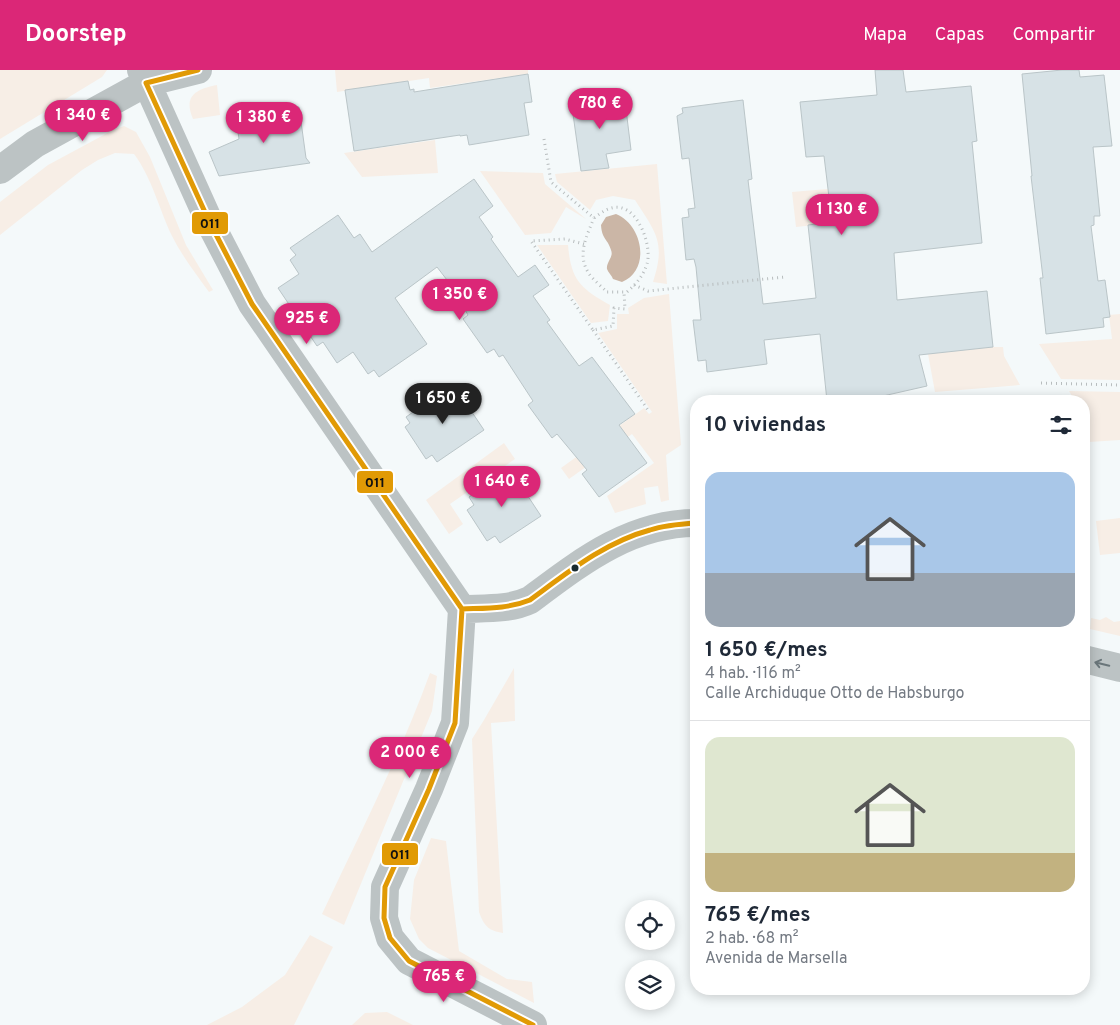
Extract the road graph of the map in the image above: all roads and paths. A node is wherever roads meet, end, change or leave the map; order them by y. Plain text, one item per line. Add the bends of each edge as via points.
1 (198, 70) edge
2 (144, 77) edge
3 (544, 139) dead end
4 (0, 170) edge
5 (594, 218) junction
6 (584, 244) junction
7 (785, 277) dead end
8 (634, 285) junction
9 (624, 292) junction
10 (593, 330) junction
11 (1041, 383) dead end
12 (1120, 385) edge
13 (648, 410) dead end
14 (690, 524) edge
15 (462, 608) junction
16 (1090, 660) edge
17 (1120, 668) edge
18 (533, 1025) edge

1 - 2 street
2 - 4 street via 34,144
2 - 15 street via 209,221 252,304
3 - 5 path via 551,182
5 - 6 path
5 - 8 path via 605,209 622,208 633,216 647,238 648,262
6 - 9 path via 582,253 587,272 607,292
6 - 10 path via 565,239 531,241
7 - 8 path via 648,291
8 - 9 path
9 - 10 path via 625,309 614,308 612,326
10 - 13 path
11 - 12 path
14 - 15 street via 670,524 623,539 601,550 521,604
15 - 18 street via 455,722 430,789 385,888 384,918 390,938 409,961
17 -> 16 street

